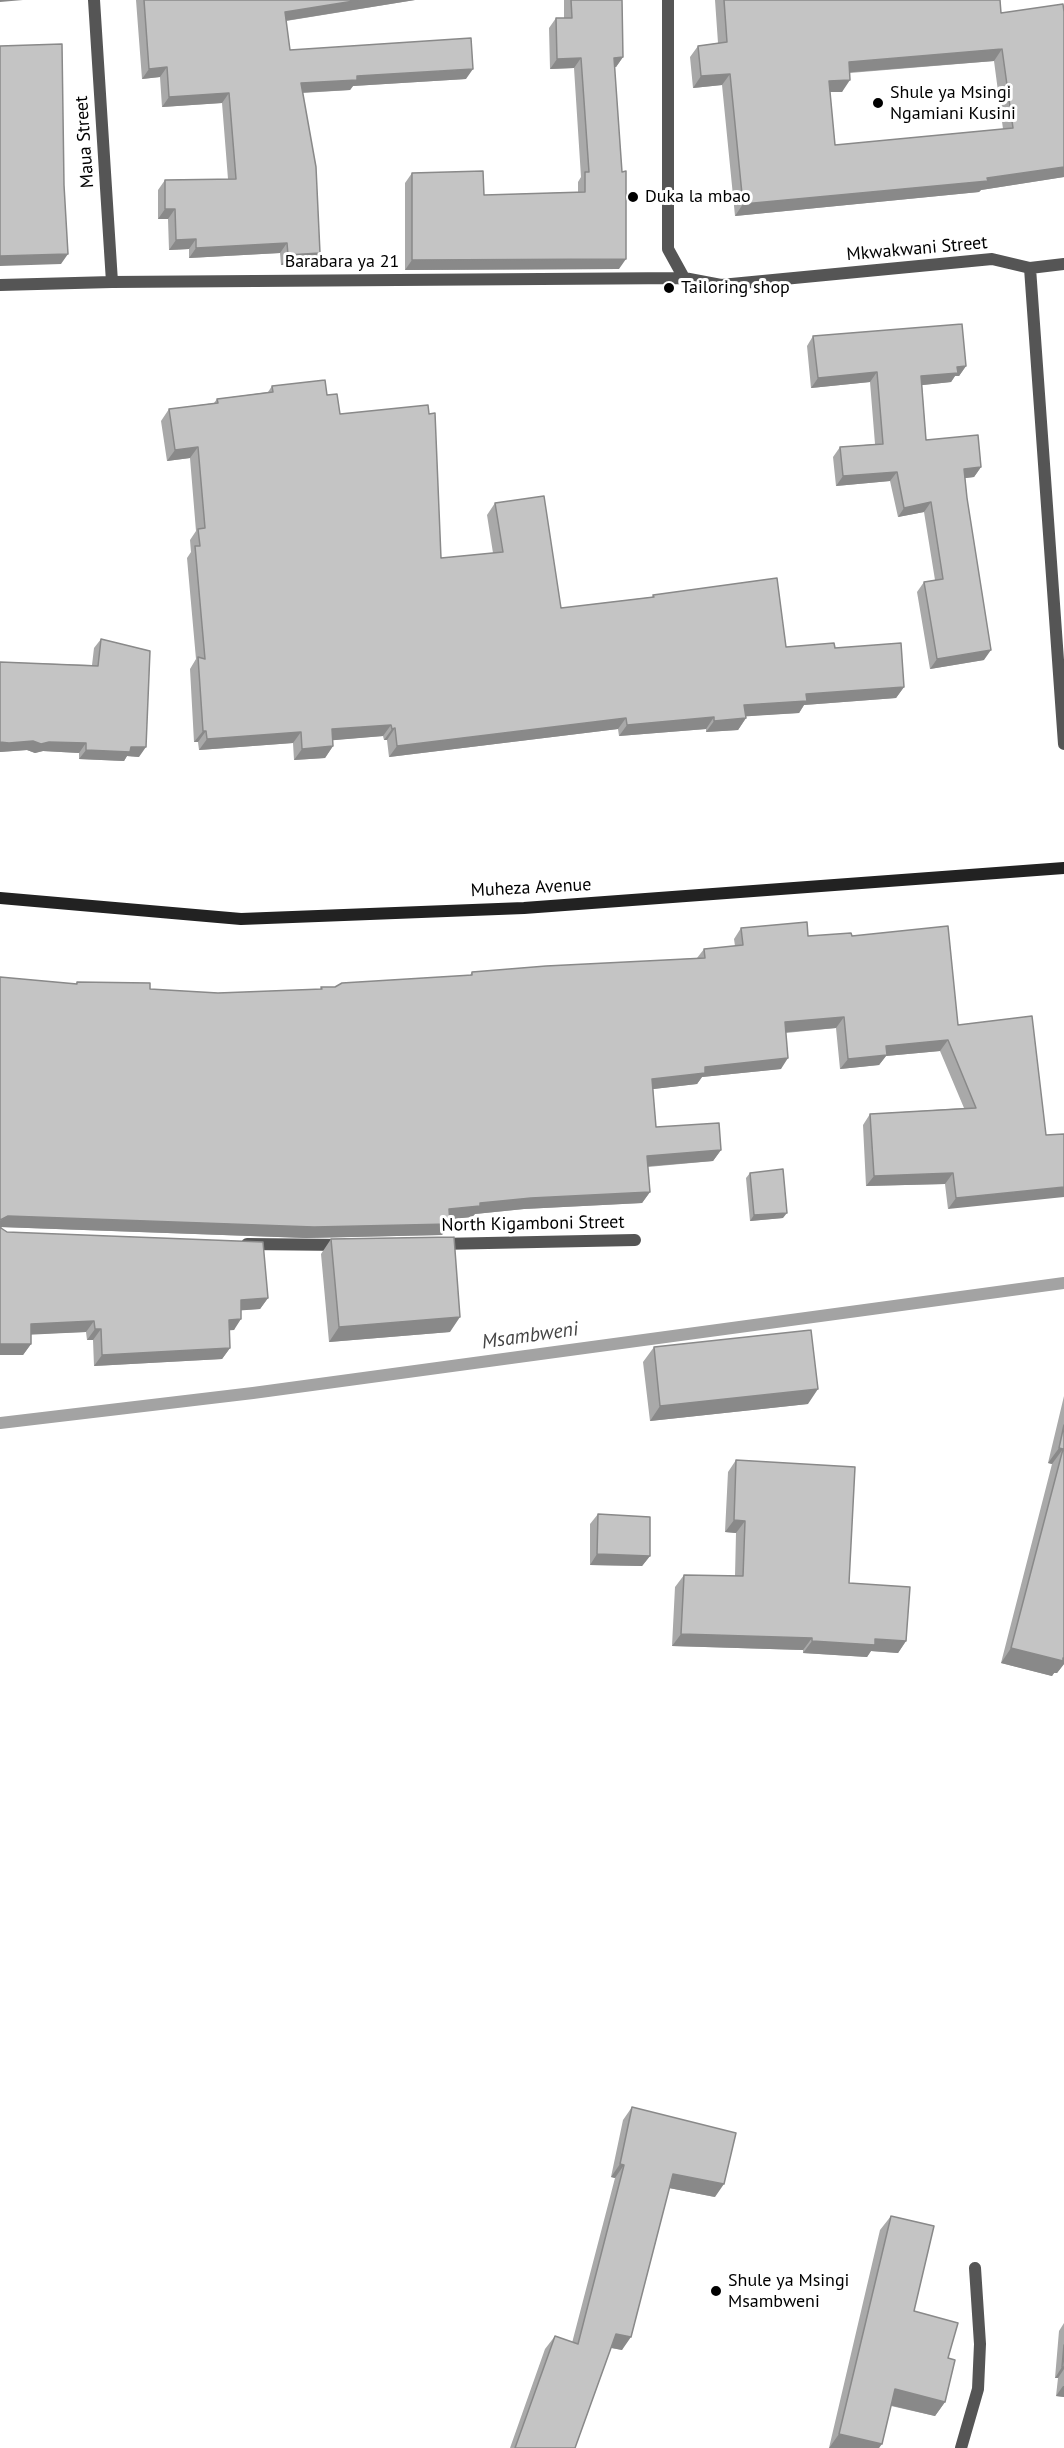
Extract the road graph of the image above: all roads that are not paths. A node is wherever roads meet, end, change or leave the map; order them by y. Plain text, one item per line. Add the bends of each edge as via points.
1 (94, 0) edge
2 (668, 0) edge
3 (1064, 264) edge
4 (1030, 268) junction
5 (684, 278) junction
6 (112, 282) junction
7 (0, 285) edge
8 (1059, 585) edge
9 (1064, 744) edge
10 (1064, 868) edge
11 (0, 898) edge
12 (635, 1240) dead end
13 (236, 1243) edge
14 (424, 1244) edge
15 (353, 1245) edge
16 (975, 2268) dead end
17 (961, 2448) edge

1 - 6 street, Maua Street
2 - 5 street via 668,249
3 - 4 street
4 - 5 street, Mkwakwani Street via 992,259 721,285
4 - 8 street
5 - 6 street, Barabara ya 21
6 - 7 street, Barabara ya 21
8 - 9 street
10 - 11 street, Muheza Avenue via 524,908 241,919
12 - 14 street, North Kigamboni Street
13 - 15 street
16 - 17 street via 980,2344 978,2389

